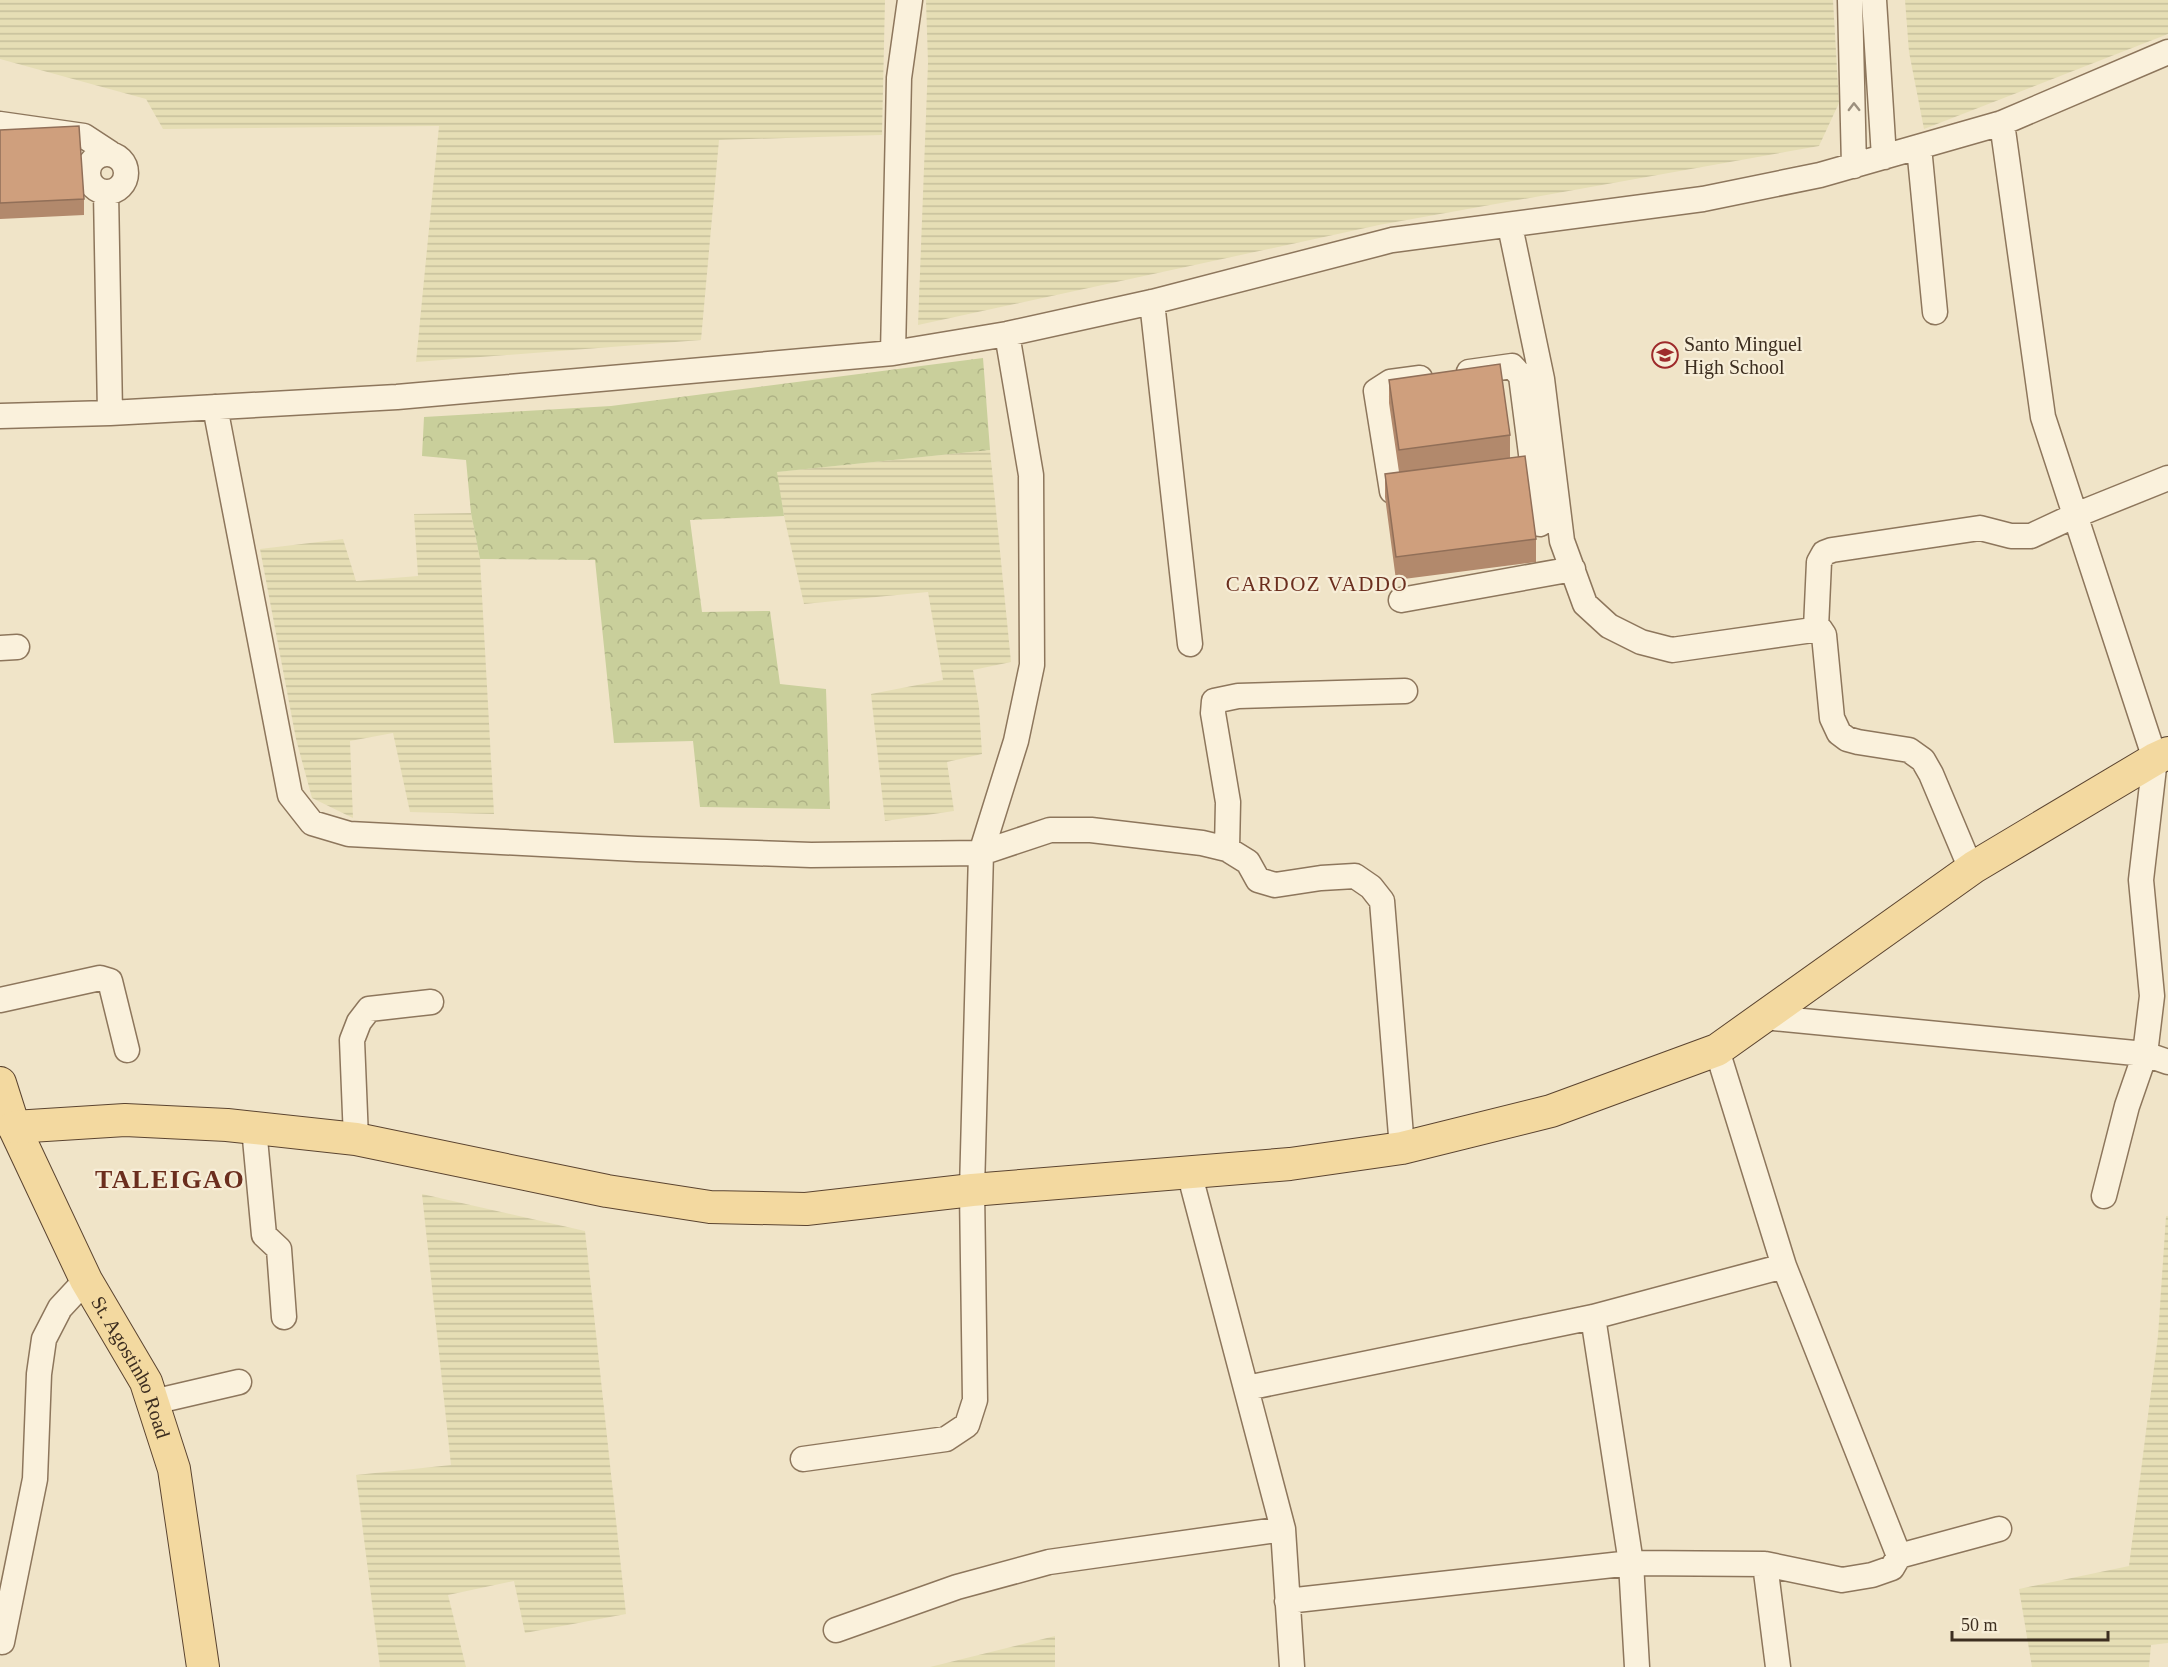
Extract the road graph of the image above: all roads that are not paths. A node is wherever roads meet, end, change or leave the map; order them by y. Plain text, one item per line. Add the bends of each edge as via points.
1 (910, 0) edge
2 (1850, 0) edge
3 (1874, 0) edge
4 (2168, 52) edge
5 (2002, 123) junction
6 (0, 124) edge
7 (1919, 147) junction
8 (1884, 158) junction
9 (1854, 166) junction
10 (1510, 226) junction
11 (1152, 302) junction
12 (1935, 312) dead end
13 (1007, 334) junction
14 (893, 353) junction
15 (215, 407) junction
16 (110, 413) junction
17 (0, 416) edge
18 (1531, 469) junction
19 (2168, 478) edge
20 (1395, 490) edge
21 (2076, 515) junction
22 (1540, 524) dead end
23 (1573, 569) junction
24 (1401, 600) dead end
25 (1816, 628) junction
26 (1190, 644) dead end
27 (1405, 691) dead end
28 (2161, 756) edge
29 (1227, 849) junction
30 (981, 853) junction
31 (1971, 869) junction
32 (0, 1000) edge
33 (431, 1002) dead end
34 (1763, 1017) junction
35 (127, 1050) dead end
36 (1717, 1050) junction
37 (2145, 1054) junction
38 (2168, 1062) edge
39 (0, 1083) edge
40 (7, 1128) edge
41 (254, 1128) junction
42 (356, 1139) junction
43 (1401, 1148) junction
44 (1189, 1172) junction
45 (972, 1190) junction
46 (2104, 1196) dead end
47 (1784, 1266) junction
48 (86, 1280) junction
49 (284, 1317) dead end
50 (1593, 1317) junction
51 (239, 1382) dead end
52 (1247, 1388) junction
53 (153, 1402) junction
54 (803, 1459) dead end
55 (1283, 1529) junction
56 (1999, 1529) dead end
57 (1899, 1556) junction
58 (1631, 1563) junction
59 (1765, 1564) junction
60 (1287, 1601) junction
61 (836, 1630) dead end
62 (2, 1642) dead end
63 (203, 1667) edge
64 (1292, 1667) edge
65 (1637, 1667) edge
66 (1778, 1667) edge

1 - 14 street via 899,78
9 -> 2 street
3 - 8 street
4 - 5 street
5 - 7 street
5 - 21 street via 2043,417
6 - 16 street via 84,136 121,159 127,170 119,188 106,192
7 - 8 street
7 - 12 street
8 - 9 street
9 - 10 street via 1703,199
10 - 11 street via 1392,240
10 - 18 street via 1542,379
11 - 13 street
11 - 26 street
13 - 14 street
13 - 30 street via 1031,475 1032,665 1016,741
14 - 15 street via 398,397
15 - 16 street
15 - 30 street via 290,795 312,823 349,834 637,849 811,855
16 - 17 street
18 - 20 street via 1521,376 1512,366 1390,382 1376,391
18 - 22 street
18 - 23 street
19 - 21 street
21 - 25 street via 2031,536 2011,536 1980,528 1824,553 1819,562
21 - 28 street
23 - 24 street
23 - 25 street via 1585,604 1609,626 1641,642 1672,650
25 - 31 street via 1824,635 1832,718 1839,733 1858,742 1909,750 1923,760
27 - 29 street via 1238,696 1214,701 1228,802
28 - 31 main road
28 - 37 street via 2141,879 2152,996
29 - 30 street via 1092,830 1050,830
29 - 43 street via 1248,862 1258,880 1275,885 1355,876 1382,901
30 - 45 street
31 - 34 main road
32 - 35 street via 100,978 110,981
33 - 42 street via 369,1009 359,1022 352,1040
34 - 36 main road
34 - 37 street
36 - 43 main road via 1551,1111
36 - 47 street
37 - 38 street
37 - 46 street
39 - 40 main road, St. Agostinho Road
40 - 41 main road via 125,1120
40 - 48 main road, St. Agostinho Road
41 - 42 main road
41 - 49 street via 264,1235 279,1249
42 - 45 main road via 607,1191 710,1207 806,1209
43 - 44 main road via 1290,1164
44 - 45 main road
44 - 52 street
45 - 54 street via 975,1400 967,1425 946,1439
47 - 50 street
47 - 57 street
48 - 53 main road, St. Agostinho Road via 146,1382
48 - 62 street via 60,1308 44,1339 35,1479
50 - 52 street
50 - 58 street
51 - 53 street
52 - 55 street
53 - 63 main road, St. Agostinho Road via 174,1469
55 - 60 street
55 - 61 street via 1049,1562 957,1587
56 - 57 street
57 - 59 street via 1892,1568 1842,1580
58 - 59 street
58 - 60 street
58 - 65 street
59 - 66 street
60 - 64 street

